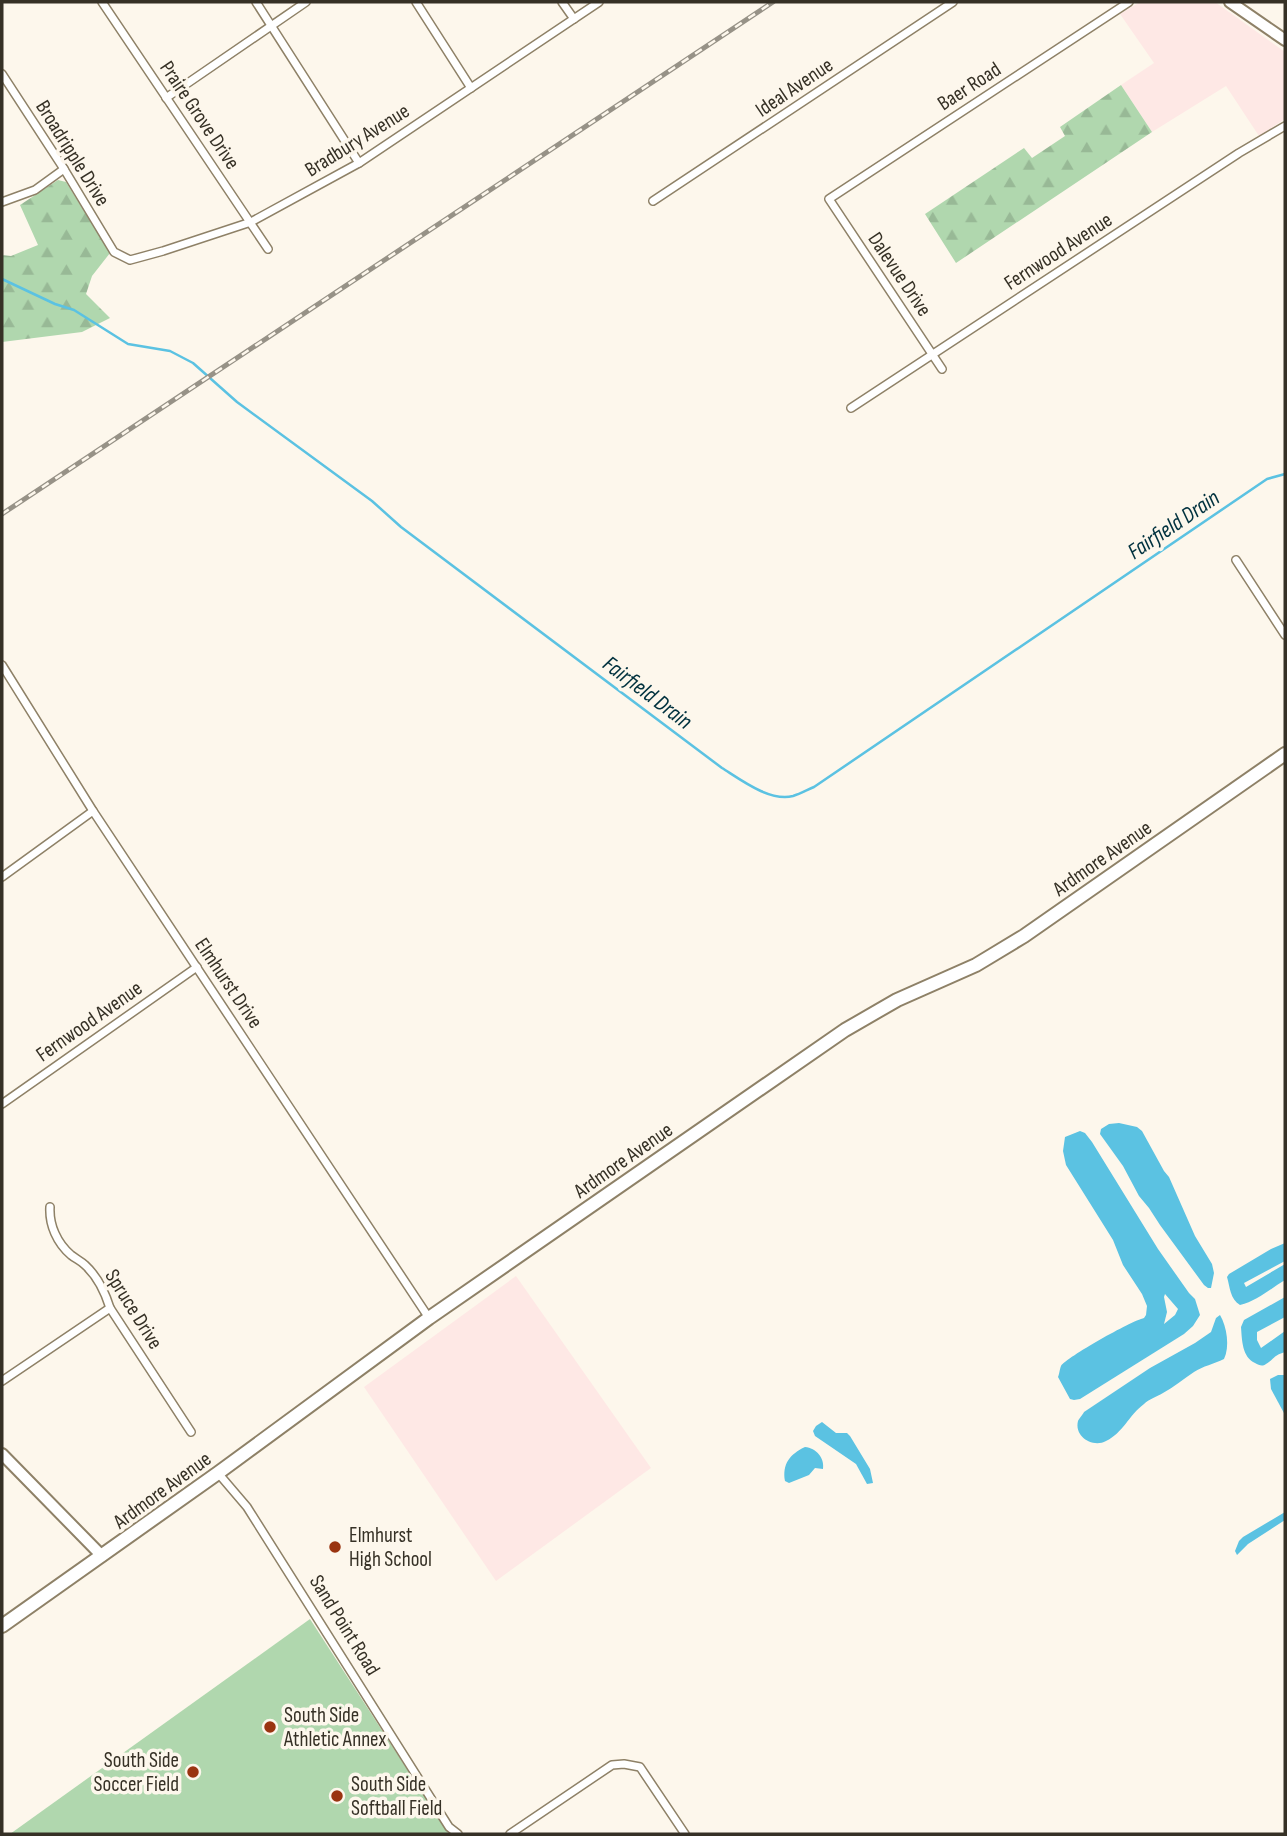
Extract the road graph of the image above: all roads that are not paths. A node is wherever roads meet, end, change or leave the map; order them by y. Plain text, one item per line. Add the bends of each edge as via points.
1 (102, 2) edge
2 (256, 2) edge
3 (306, 2) edge
4 (416, 2) edge
5 (562, 2) edge
6 (599, 2) edge
7 (953, 2) edge
8 (1129, 2) edge
9 (1230, 2) edge
10 (574, 19) junction
11 (272, 26) junction
12 (1285, 40) edge
13 (2, 74) edge
14 (471, 89) junction
15 (166, 98) junction
16 (1285, 126) edge
17 (359, 163) junction
18 (64, 169) junction
19 (828, 199) joint
20 (653, 201) dead end
21 (2, 202) edge
22 (251, 222) junction
23 (268, 249) dead end
24 (114, 252) joint
25 (932, 355) junction
26 (942, 369) dead end
27 (851, 408) dead end
28 (1236, 560) dead end
29 (1285, 635) edge
30 (2, 665) edge
31 (1285, 754) edge
32 (93, 811) junction
33 (2, 877) edge
34 (197, 967) junction
35 (2, 1104) edge
36 (50, 1207) dead end
37 (110, 1308) junction
38 (429, 1318) junction
39 (2, 1381) edge
40 (191, 1432) dead end
41 (2, 1454) edge
42 (218, 1473) junction
43 (102, 1556) junction
44 (2, 1626) edge
45 (458, 1834) edge
46 (510, 1834) edge
47 (685, 1834) edge

1 - 15 street, Praire Grove Drive
2 - 11 street
3 - 11 street
4 - 14 street
5 - 10 street
6 - 10 street, Bradbury Avenue
7 - 20 street, Ideal Avenue
8 - 19 street, Baer Road
9 - 12 street
10 - 14 street, Bradbury Avenue
11 - 15 street
11 - 17 street
13 - 18 street, Broadripple Drive
14 - 17 street, Bradbury Avenue
15 - 22 street, Praire Grove Drive
16 - 25 street, Fernwood Avenue
17 - 22 street, Bradbury Avenue
18 - 21 street via 35,190
18 - 24 street, Broadripple Drive
19 - 25 street, Dalevue Drive
22 - 23 street, Praire Grove Drive
22 - 24 street, Bradbury Avenue via 130,260
25 - 26 street, Dalevue Drive
25 - 27 street, Fernwood Avenue
28 - 29 street
30 - 32 street, Elmhurst Drive
31 - 38 main road, Ardmore Avenue via 1024,936 845,1030
32 - 33 street
32 - 34 street, Elmhurst Drive
34 - 35 street, Fernwood Avenue
34 - 38 street, Elmhurst Drive
36 - 37 street, Spruce Drive via 52,1228 69,1254 98,1281
37 - 39 street
37 - 40 street, Spruce Drive
38 - 42 main road, Ardmore Avenue
41 - 43 street
42 - 43 main road, Ardmore Avenue
42 - 45 street, Sand Point Road via 247,1507 449,1827
43 - 44 main road, Ardmore Avenue
46 - 47 street via 612,1765 624,1764 640,1767

